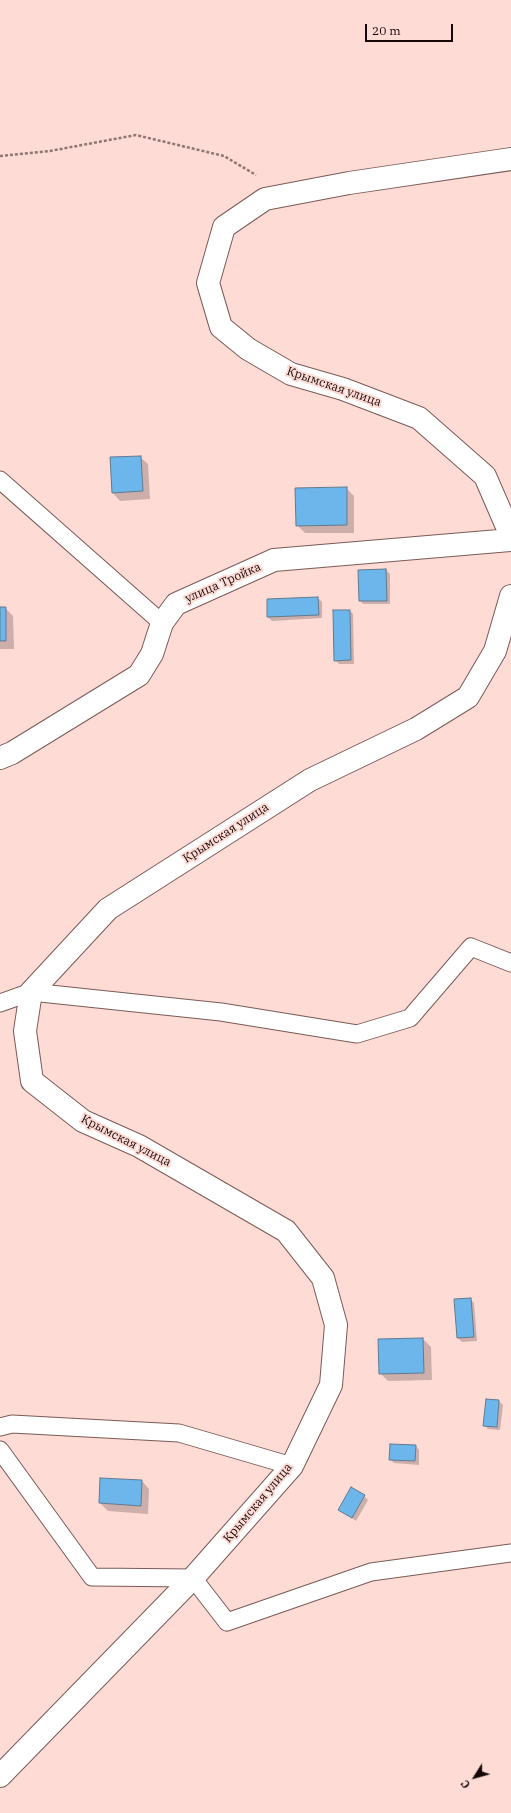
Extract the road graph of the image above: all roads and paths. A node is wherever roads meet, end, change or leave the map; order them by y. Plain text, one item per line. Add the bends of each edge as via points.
1 (0, 156) edge
2 (511, 159) edge
3 (290, 194) junction
4 (0, 480) edge
5 (511, 536) edge
6 (511, 540) edge
7 (511, 596) edge
8 (162, 623) junction
9 (0, 758) edge
10 (511, 963) edge
11 (31, 992) junction
12 (0, 1003) edge
13 (0, 1427) edge
14 (0, 1450) edge
15 (292, 1466) junction
16 (511, 1553) edge
17 (193, 1578) junction
18 (0, 1776) edge

1 - 3 path via 50,151 136,135 224,156
2 - 3 street, Крымская улица
3 - 5 street, Крымская улица via 265,198 224,227 208,283 221,327 248,349 291,374 343,389 419,418 485,476
4 - 8 lane
6 - 8 street, улица Тройка via 274,560 176,604
7 - 11 street, Крымская улица via 495,651 468,697 416,729 310,780 108,909
8 - 9 street, улица Тройка via 152,654 139,675
10 - 11 lane via 472,948 410,1018 357,1034 221,1012
11 - 12 lane
11 - 15 street, Крымская улица via 25,1031 32,1081 83,1121 139,1146 286,1231 323,1278 336,1325 331,1385
13 - 15 lane via 12,1424 179,1433
14 - 17 lane via 92,1577
15 - 17 street, Крымская улица
16 - 17 lane via 371,1572 227,1622
17 - 18 street, Крымская улица

